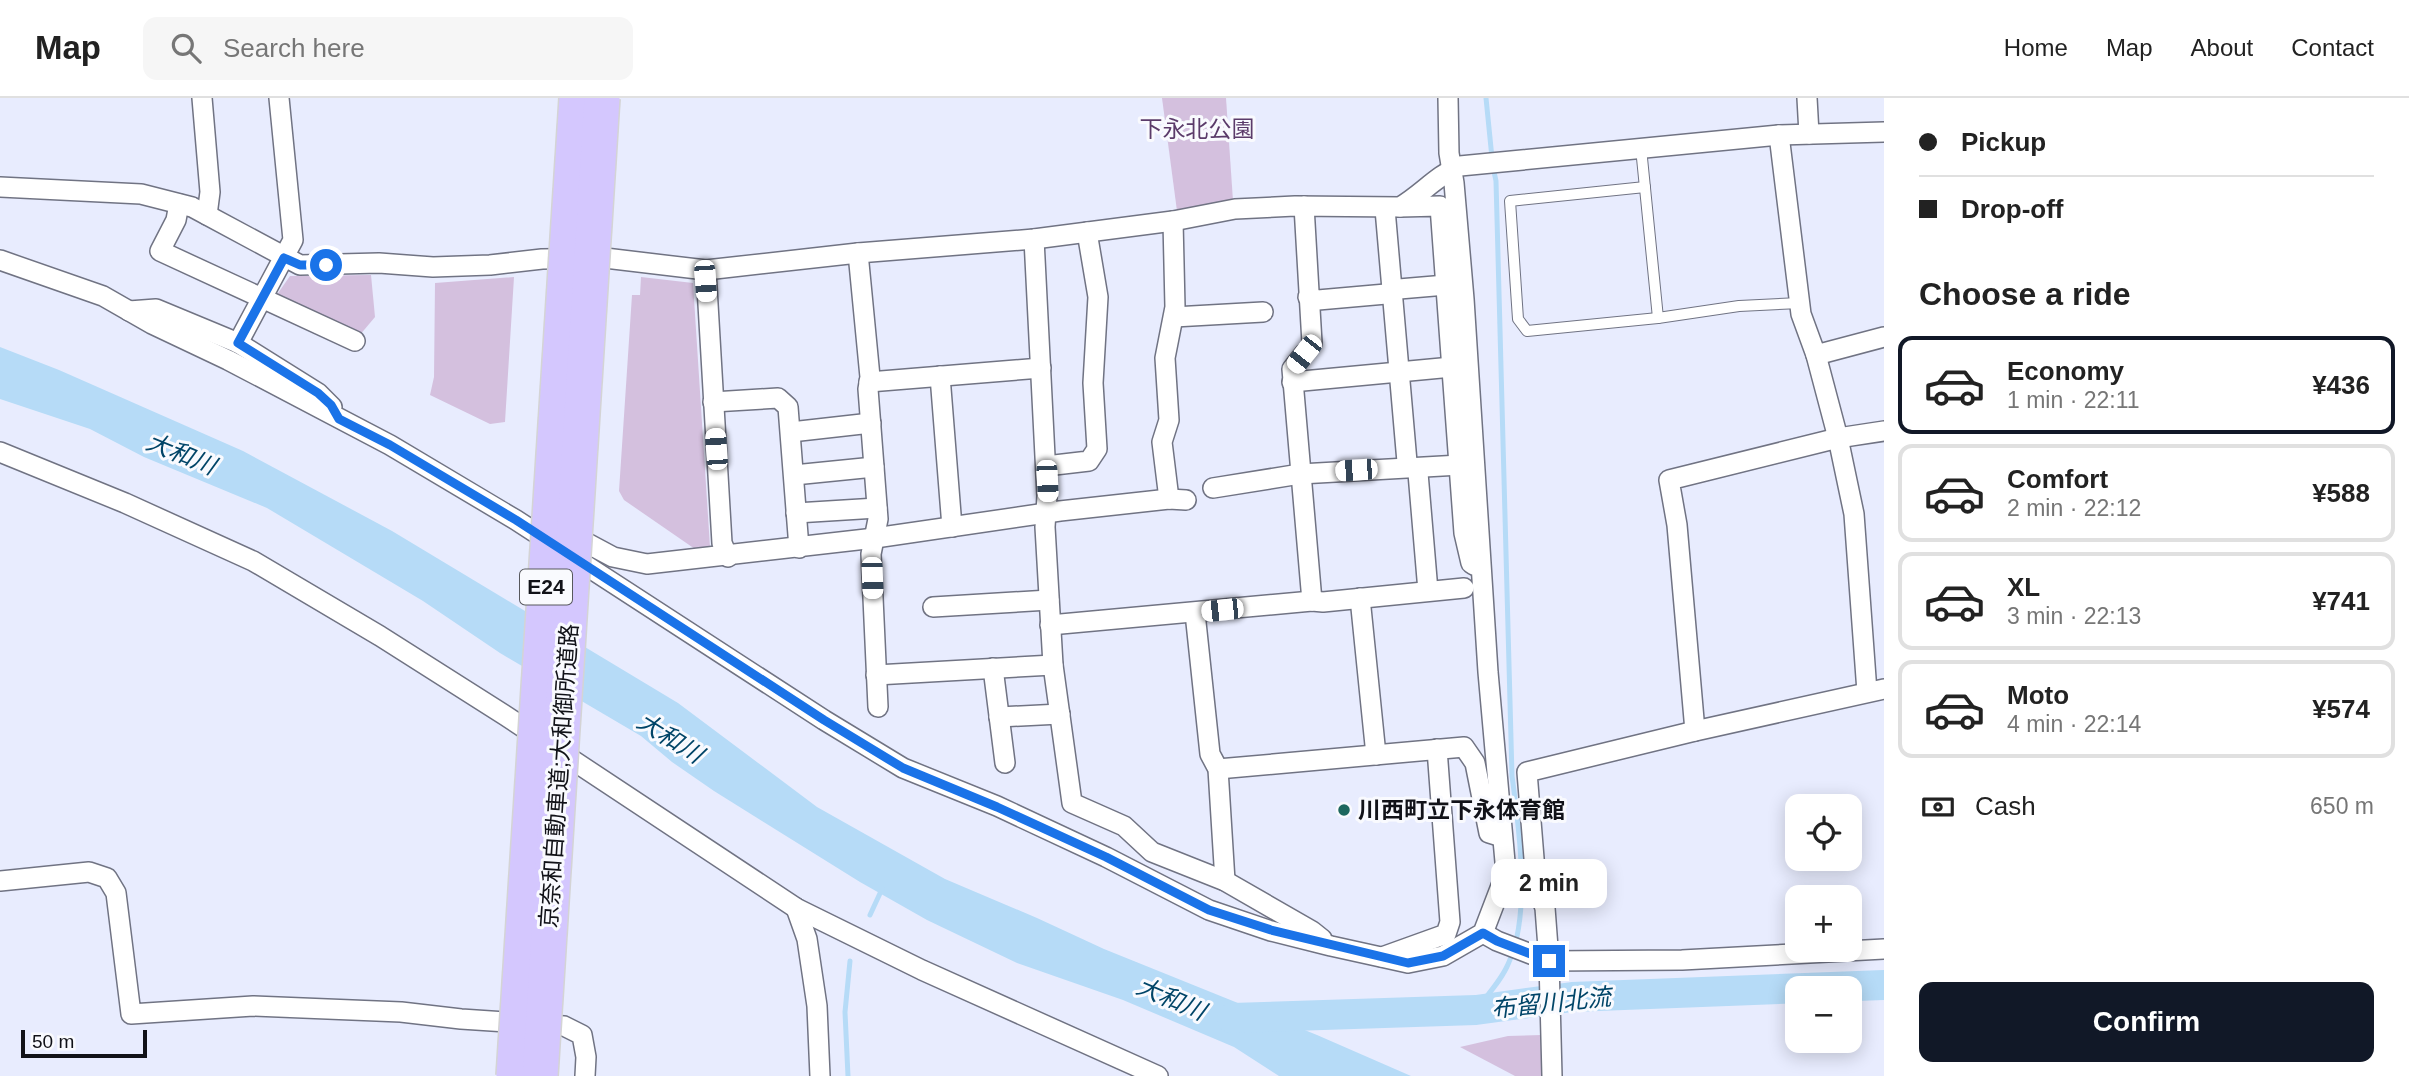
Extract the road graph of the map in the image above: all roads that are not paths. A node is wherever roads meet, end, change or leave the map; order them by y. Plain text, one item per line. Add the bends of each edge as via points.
1 (202, 98) edge
2 (279, 98) edge
3 (577, 98) edge
4 (602, 98) edge
5 (1448, 98) edge
6 (1807, 98) edge
7 (1884, 132) edge
8 (1809, 134) junction
9 (1779, 135) junction
10 (1641, 147) junction
11 (1445, 174) junction
12 (0, 187) edge
13 (1645, 187) junction
14 (179, 204) junction
15 (1304, 206) junction
16 (1440, 206) junction
17 (1393, 208) junction
18 (206, 215) junction
19 (1173, 221) junction
20 (1087, 232) junction
21 (1034, 239) junction
22 (858, 253) junction
23 (284, 258) junction
24 (0, 260) edge
25 (706, 270) junction
26 (1446, 285) junction
27 (1392, 292) junction
28 (1308, 297) junction
29 (262, 298) junction
30 (1800, 303) junction
31 (129, 311) junction
32 (1262, 312) dead end
33 (1174, 317) junction
34 (1658, 318) junction
35 (1884, 337) edge
36 (355, 341) dead end
37 (238, 343) junction
38 (1816, 355) junction
39 (1452, 366) junction
40 (1041, 368) junction
41 (1399, 371) junction
42 (940, 376) junction
43 (869, 382) junction
44 (1292, 382) junction
45 (713, 402) junction
46 (339, 419) junction
47 (871, 423) junction
48 (1884, 431) edge
49 (791, 432) junction
50 (1838, 438) junction
51 (0, 452) edge
52 (1460, 465) junction
53 (1046, 466) junction
54 (874, 467) junction
55 (1412, 467) junction
56 (1300, 474) junction
57 (794, 475) junction
58 (1213, 488) dead end
59 (877, 508) junction
60 (796, 513) junction
61 (1046, 513) junction
62 (516, 520) junction
63 (952, 527) junction
64 (875, 538) junction
65 (799, 548) junction
66 (728, 557) junction
67 (1481, 569) junction
68 (1464, 588) dead end
69 (1429, 592) junction
70 (1360, 598) junction
71 (1049, 600) junction
72 (1312, 601) junction
73 (933, 607) dead end
74 (1195, 613) junction
75 (1050, 625) junction
76 (1053, 665) junction
77 (993, 668) junction
78 (876, 675) junction
79 (1876, 690) edge
80 (878, 707) dead end
81 (1060, 714) junction
82 (999, 717) junction
83 (1695, 731) junction
84 (1437, 749) junction
85 (1376, 755) junction
86 (1005, 763) dead end
87 (1218, 769) junction
88 (1502, 837) junction
89 (1508, 873) junction
90 (0, 881) edge
91 (1225, 881) junction
92 (1534, 882) junction
93 (796, 908) junction
94 (1490, 937) junction
95 (1331, 946) junction
96 (1884, 949) edge
97 (1382, 957) junction
98 (1549, 967) junction
99 (514, 1076) edge
100 (540, 1076) edge
101 (585, 1076) edge
102 (820, 1076) edge
103 (1158, 1076) edge
104 (1552, 1076) edge

1 - 18 street via 210,191
2 - 23 street via 293,240
3 - 99 highway, 京奈和自動車道;大和御所道路 / E24, bridge
4 - 100 highway, 京奈和自動車道;大和御所道路 / E24, bridge
5 - 11 street
6 - 8 street
7 - 8 street
8 - 9 street
9 - 10 street
9 - 30 street
10 - 11 street via 1481,163
10 - 13 lane
11 - 16 street
11 - 17 street via 1414,200
11 - 67 street via 1454,183
12 - 14 street via 141,194
13 - 34 lane
13 - 34 lane via 1510,201 1518,318 1527,331
14 - 18 street
14 - 29 street via 160,251
15 - 17 street
15 - 19 street via 1235,209
15 - 28 street
16 - 17 street
16 - 26 street
17 - 27 street
18 - 23 street
19 - 20 street
19 - 33 street
20 - 21 street
20 - 53 street via 1098,297 1093,383 1097,449 1089,461
21 - 22 street
21 - 40 street
22 - 25 street
22 - 43 street
23 - 25 street via 300,265 433,267 606,258
23 - 29 street
24 - 31 street via 103,296
25 - 45 street
26 - 27 street
26 - 39 street
27 - 28 street via 1318,300
27 - 41 street
28 - 44 street via 1308,348 1292,369
29 - 36 street
29 - 37 street
30 - 34 lane
30 - 38 street
31 - 37 street via 156,309
31 - 46 street
32 - 33 street
33 - 61 street via 1165,358 1169,420 1162,442 1177,499
35 - 38 street
37 - 46 street via 318,393
38 - 50 street
39 - 41 street
39 - 52 street
40 - 42 street
40 - 53 street
41 - 44 street
41 - 55 street via 1407,462
42 - 43 street
42 - 63 street
43 - 47 street
44 - 56 street
45 - 49 street via 778,398 788,407
45 - 66 street via 722,544
46 - 62 street
47 - 49 street
47 - 54 street
48 - 50 street
49 - 57 street
50 - 79 street via 1854,514
50 - 83 street via 1670,480
51 - 93 street via 253,561 494,708
52 - 55 street
52 - 67 street via 1464,533 1471,563
53 - 61 street
54 - 57 street
54 - 59 street
55 - 56 street
55 - 69 street via 1418,472
56 - 58 street
56 - 72 street
57 - 60 street
59 - 60 street
59 - 64 street
60 - 65 street
61 - 63 street
61 - 71 street
62 - 66 street via 546,521 613,557 646,564
62 - 95 street via 903,768 1106,857 1209,910
63 - 64 street
64 - 65 street
64 - 78 street via 871,554
65 - 66 street
67 - 88 street
68 - 69 street
69 - 70 street
70 - 72 street
70 - 85 street
71 - 73 street
71 - 75 street
72 - 74 street
74 - 75 street
74 - 87 street via 1210,754
75 - 76 street
76 - 77 street
76 - 81 street
77 - 78 street
77 - 82 street
78 - 80 street
79 - 83 street
81 - 82 street
81 - 91 street via 1072,803 1124,826 1152,852
82 - 86 street
83 - 92 street via 1527,772
84 - 85 street
84 - 88 street via 1464,747 1475,763 1489,833
84 - 97 street via 1450,922 1446,934
85 - 87 street
87 - 91 street
88 - 89 street
89 - 92 street
89 - 94 street
90 - 101 street via 89,872 107,878 116,893 131,1014 253,1006 401,1012 564,1026 582,1035
91 - 95 street
92 - 98 street via 1545,908
93 - 102 street via 807,939 817,1006
93 - 103 street
94 - 97 street via 1443,956 1408,963
94 - 98 street via 1522,949
95 - 97 street
96 - 98 street
98 - 104 street

